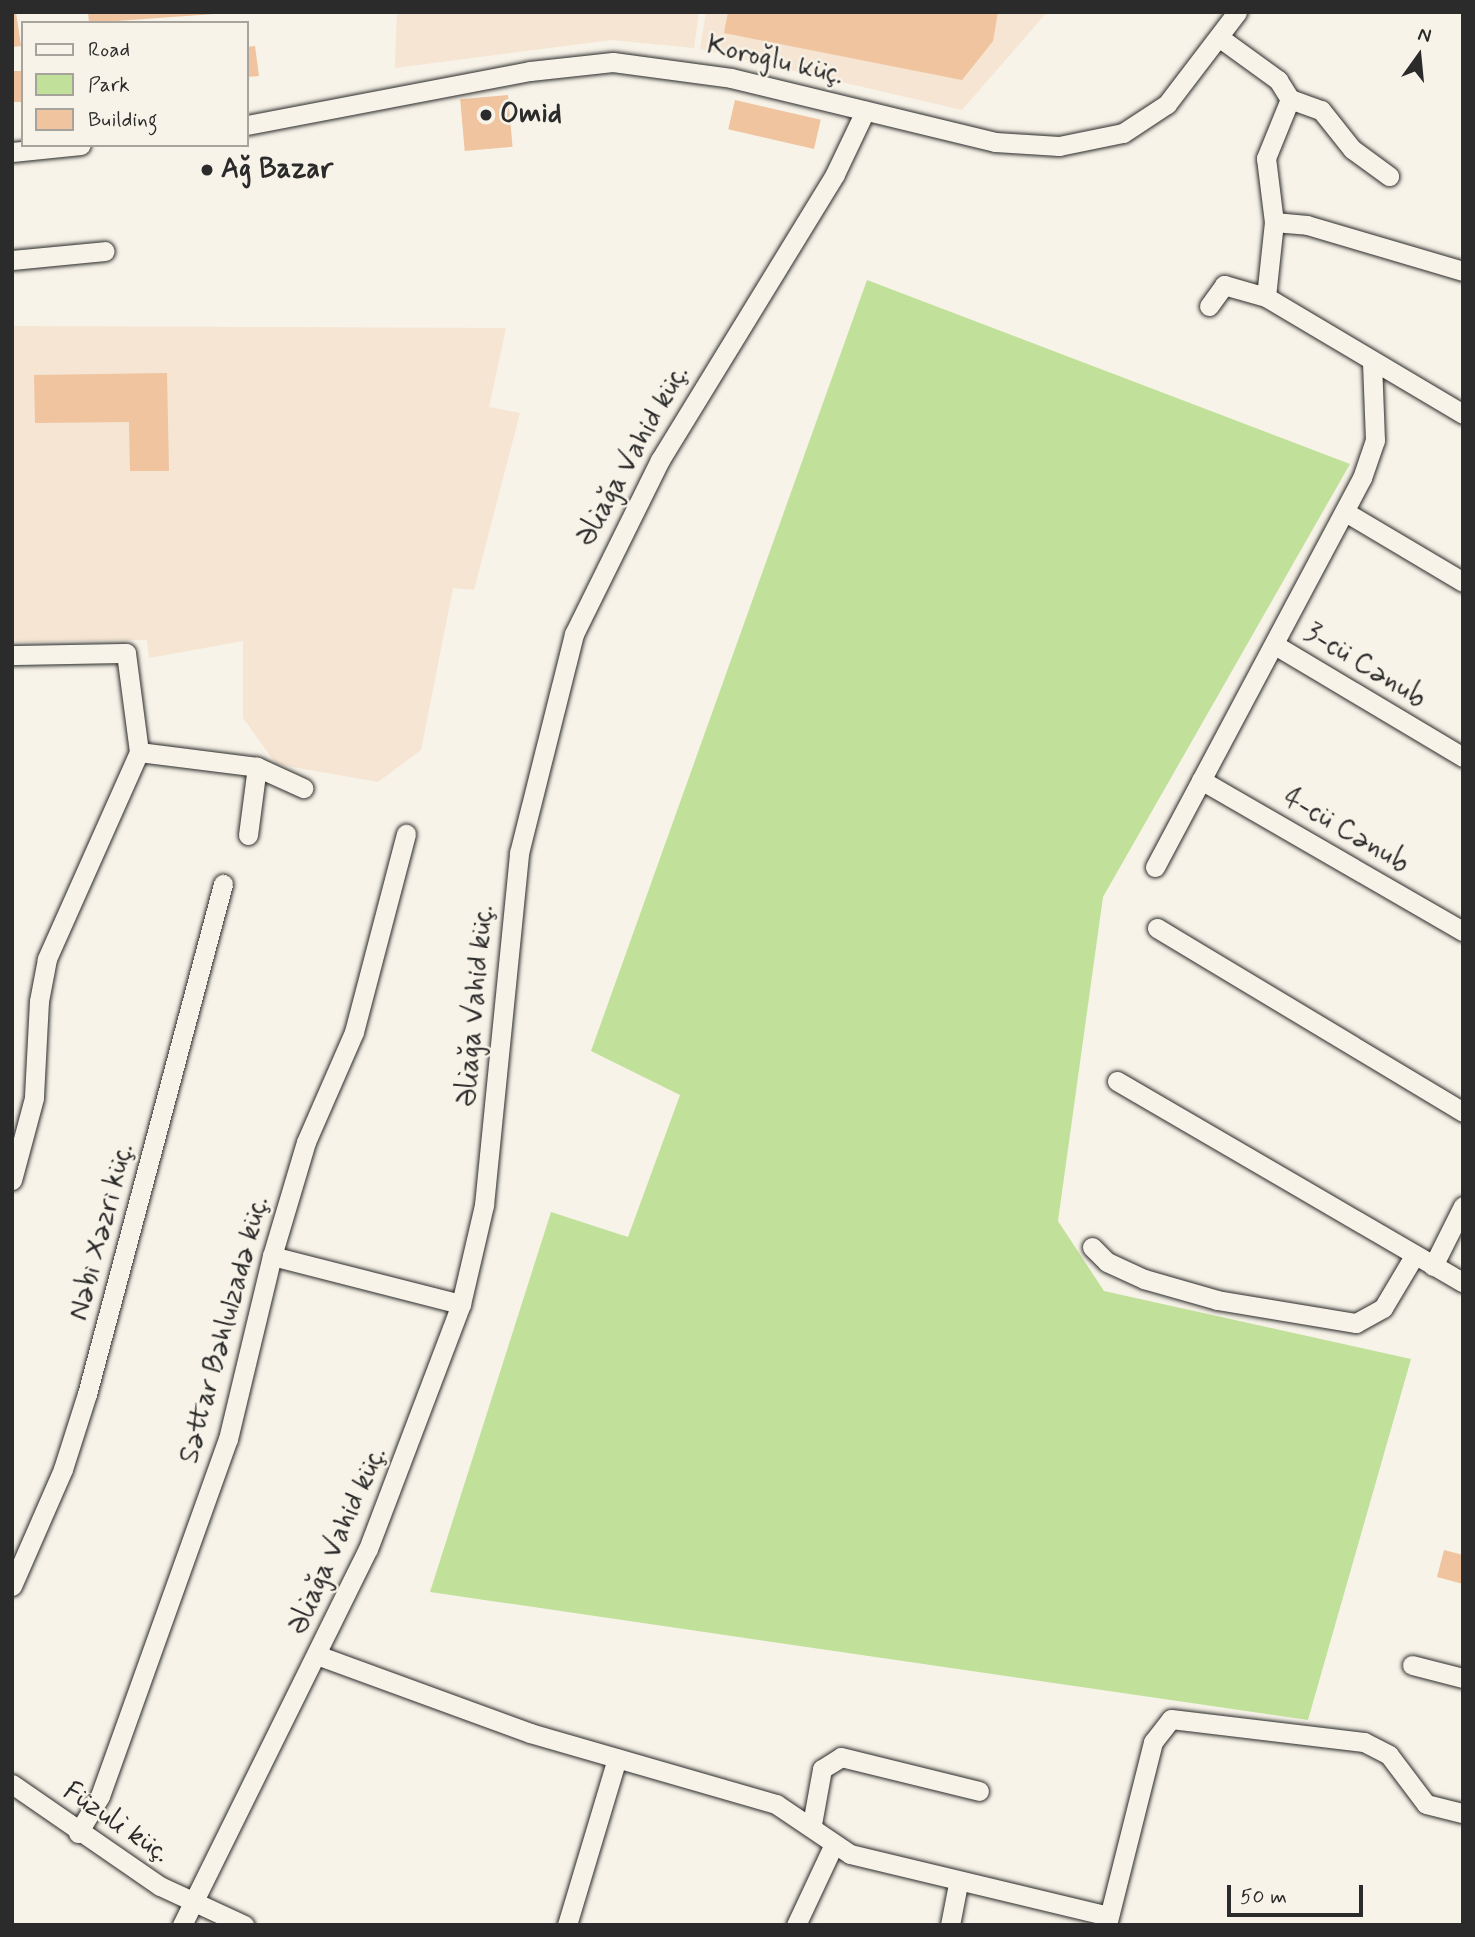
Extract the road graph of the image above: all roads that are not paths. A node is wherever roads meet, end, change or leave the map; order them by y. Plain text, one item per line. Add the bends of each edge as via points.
1 (1237, 12) edge
2 (1220, 38) junction
3 (1290, 99) junction
4 (864, 111) junction
5 (248, 125) edge
6 (61, 147) edge
7 (12, 152) edge
8 (1389, 176) dead end
9 (1275, 222) junction
10 (105, 251) dead end
11 (12, 260) edge
12 (1463, 271) edge
13 (1266, 297) junction
14 (1209, 306) dead end
15 (1372, 361) junction
16 (1463, 414) edge
17 (1347, 513) junction
18 (1463, 582) edge
19 (1275, 645) junction
20 (12, 655) edge
21 (139, 752) junction
22 (1463, 757) edge
23 (257, 767) junction
24 (1201, 780) junction
25 (303, 788) dead end
26 (406, 834) dead end
27 (248, 835) dead end
28 (1155, 867) dead end
29 (223, 884) dead end
30 (1157, 928) dead end
31 (1463, 931) edge
32 (1116, 1081) dead end
33 (1463, 1112) edge
34 (12, 1180) edge
35 (1463, 1206) edge
36 (1092, 1247) dead end
37 (272, 1255) junction
38 (1414, 1256) junction
39 (1433, 1266) junction
40 (1463, 1282) edge
41 (461, 1304) junction
42 (12, 1586) edge
43 (317, 1655) junction
44 (1412, 1665) dead end
45 (1463, 1678) edge
46 (617, 1758) junction
47 (12, 1784) edge
48 (979, 1791) dead end
49 (1463, 1813) edge
50 (812, 1824) junction
51 (78, 1833) junction
52 (833, 1846) junction
53 (958, 1884) junction
54 (193, 1903) junction
55 (1108, 1921) edge
56 (182, 1925) edge
57 (244, 1925) edge
58 (567, 1925) edge
59 (796, 1925) edge
60 (950, 1925) edge

1 - 2 street, Koroğlu küç.
2 - 3 street via 1278,80
2 - 4 street, Koroğlu küç. via 1167,104 1096,141 1029,146
3 - 8 street via 1321,110 1352,149
3 - 9 street via 1266,158
4 - 5 street, Koroğlu küç. via 732,78 613,62 530,71
4 - 41 street, Əliağa Vahid küç. via 835,174 654,471 586,603 565,660 519,853 484,1205
6 - 7 street
9 - 12 street via 1307,225
9 - 13 street
10 - 11 street
13 - 14 street via 1224,285
13 - 15 street
15 - 16 street
15 - 17 street via 1375,440
17 - 18 street
17 - 19 street
19 - 22 street, 3-cü Cənub
19 - 24 street
20 - 21 street via 126,653
21 - 23 street
21 - 34 street via 47,959 38,1001 34,1098
23 - 25 street
23 - 27 street
24 - 28 street
24 - 31 street, 4-cü Cənub
26 - 37 street, Səttar Bəhlulzadə küç. via 354,1032 315,1118
29 - 42 street, Nəbi Xəzri küç. via 87,1394 63,1469
30 - 33 street
32 - 38 street via 1192,1119
35 - 39 street
36 - 38 street via 1107,1262 1217,1300 1356,1323 1383,1308
37 - 41 street
37 - 51 street, Səttar Bəhlulzadə küç. via 228,1439 100,1797
38 - 39 street
39 - 40 street
41 - 43 street, Əliağa Vahid küç. via 400,1477
43 - 46 street
43 - 54 street, Əliağa Vahid küç.
44 - 45 street
46 - 50 street via 760,1798
46 - 58 street
47 - 51 street, Füzuli küç.
48 - 50 street via 841,1757 822,1769
49 - 55 street via 1426,1804 1389,1755 1364,1742 1171,1719 1153,1742
50 - 52 street
51 - 54 street, Füzuli küç.
52 - 53 street
52 - 59 street
53 - 55 street
53 - 60 street
54 - 56 street, Əliağa Vahid küç.
54 - 57 street, Füzuli küç.

